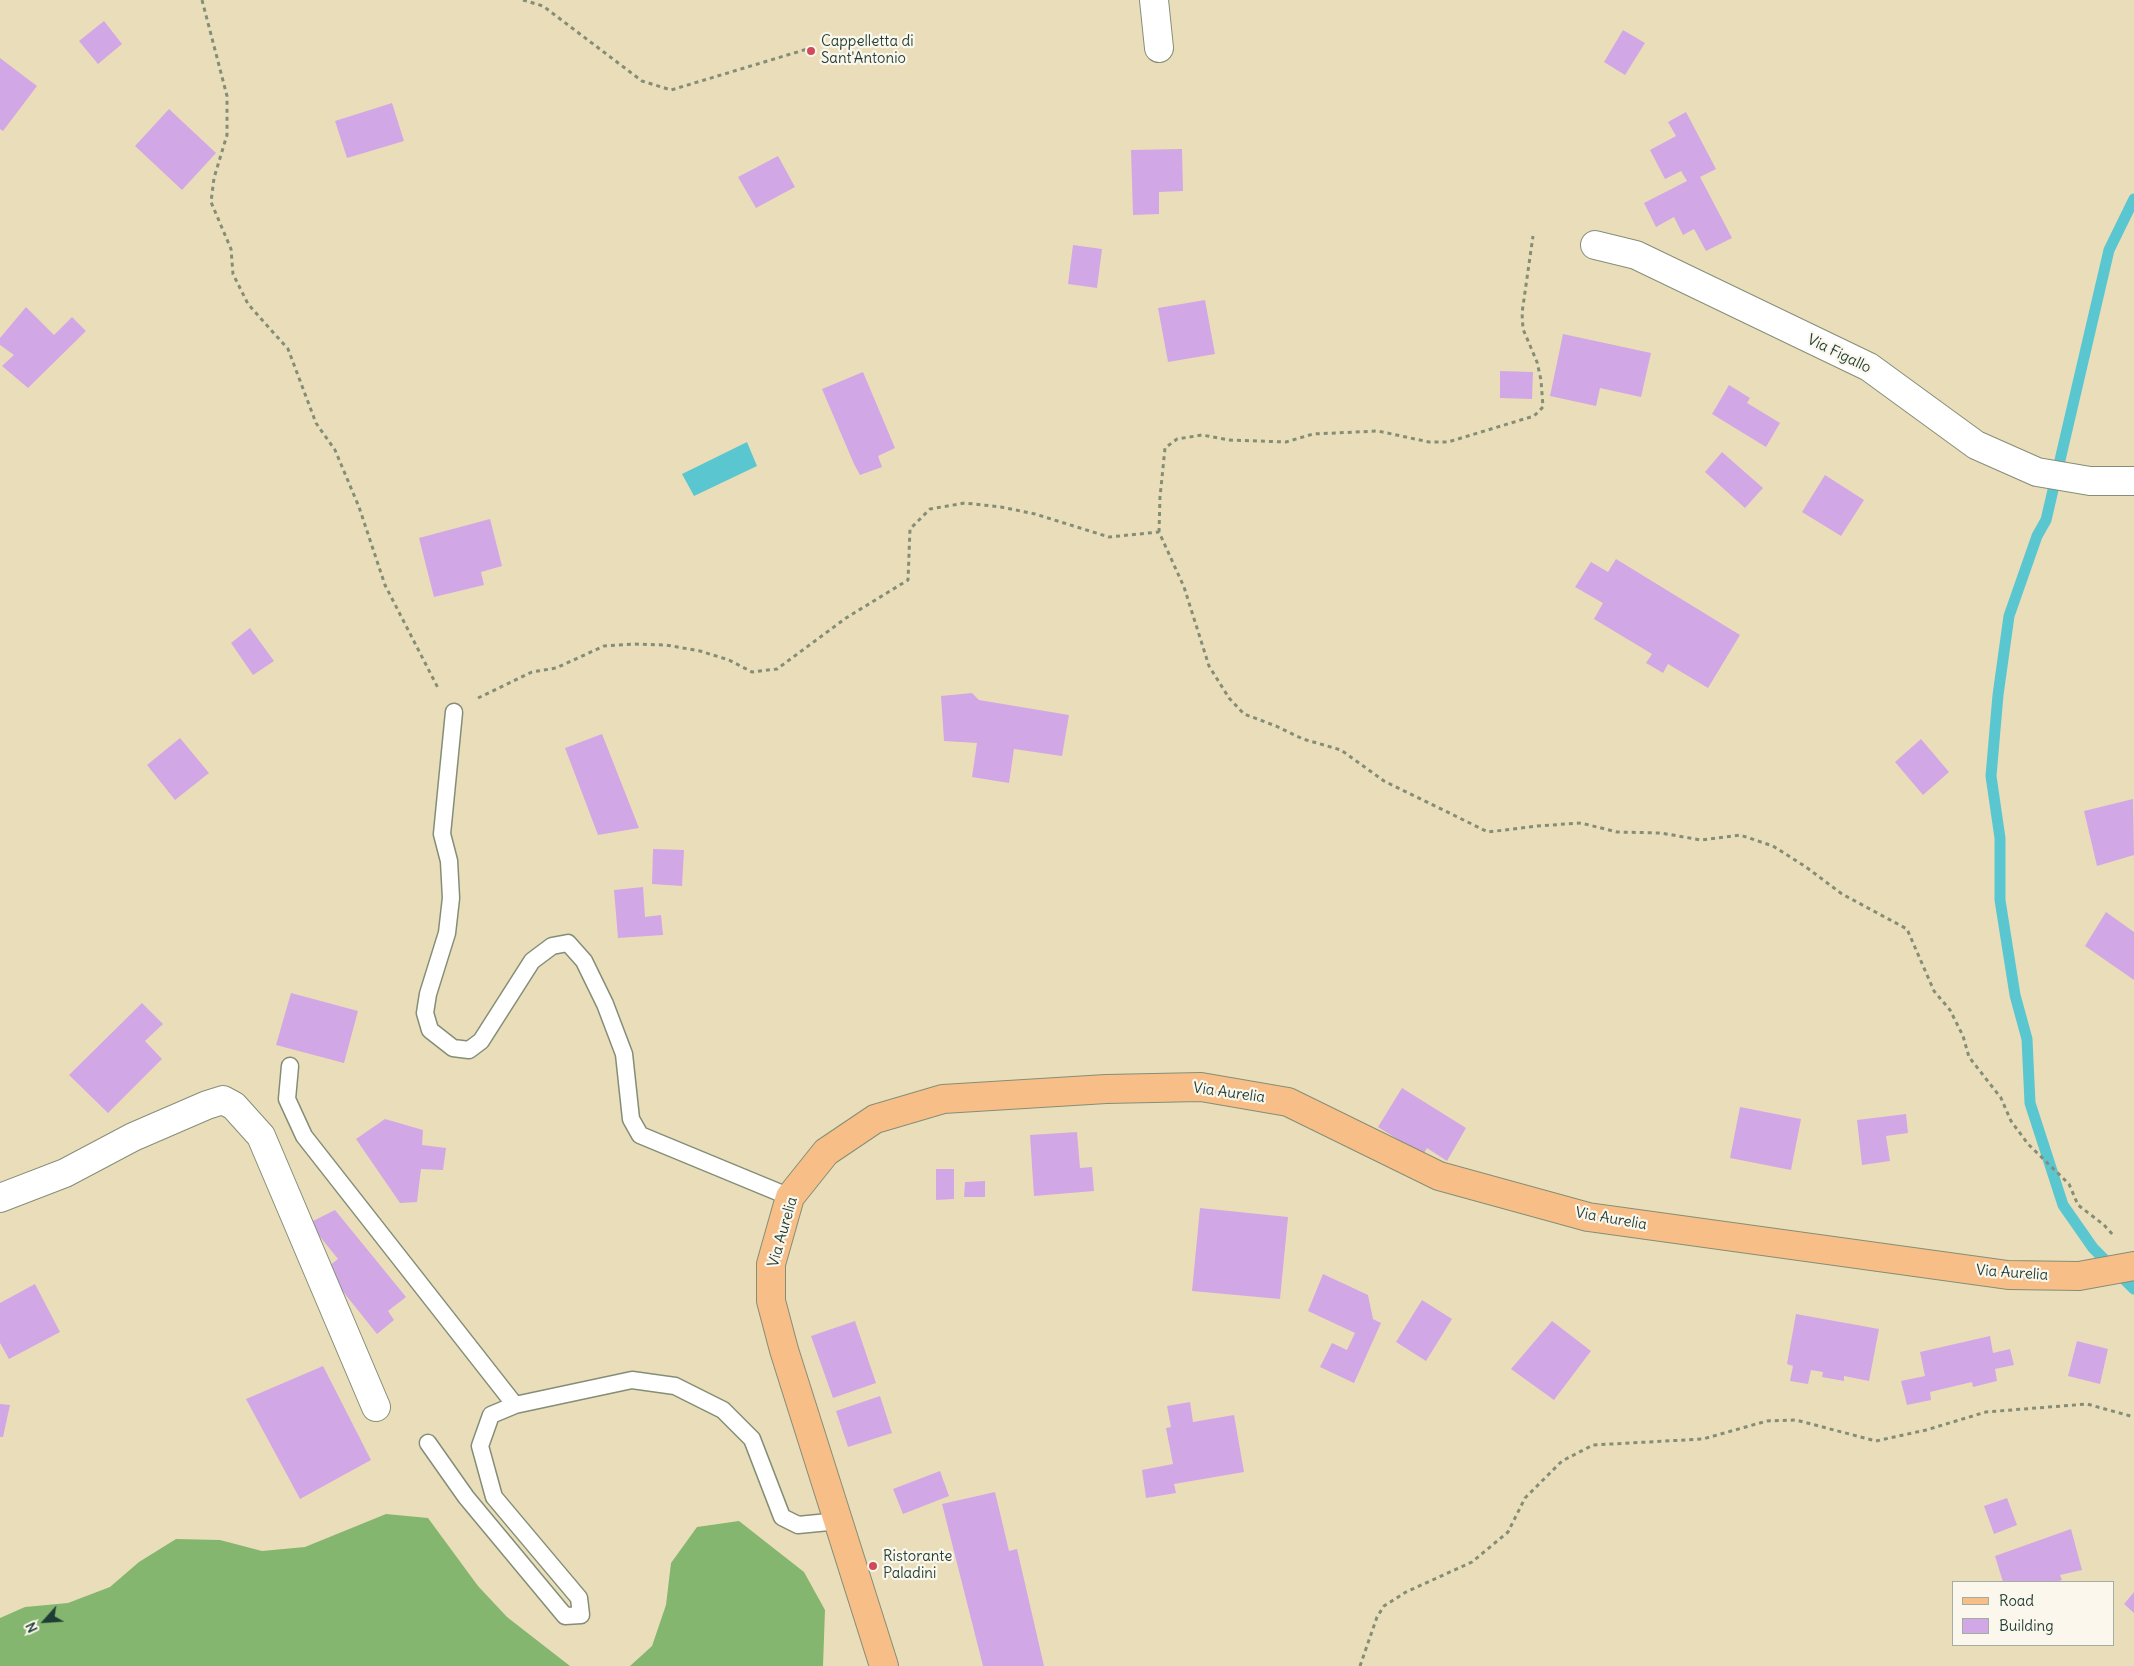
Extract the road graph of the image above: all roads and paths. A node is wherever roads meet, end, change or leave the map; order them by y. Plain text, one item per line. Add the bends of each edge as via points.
1 (202, 0) edge
2 (523, 0) edge
3 (1154, 0) edge
4 (814, 47) dead end
5 (1159, 48) dead end
6 (1533, 236) dead end
7 (1595, 245) dead end
8 (2134, 481) edge
9 (1159, 532) junction
10 (454, 712) junction
11 (290, 1066) dead end
12 (790, 1197) junction
13 (0, 1198) edge
14 (2119, 1242) dead end
15 (2134, 1266) edge
16 (515, 1405) junction
17 (376, 1406) dead end
18 (2134, 1417) edge
19 (428, 1443) dead end
20 (839, 1521) junction
21 (884, 1666) edge
22 (1360, 1666) edge

1 - 10 path via 227,96 227,135 214,178 212,202 232,249 233,274 248,304 288,349 316,424 335,450 359,507 385,585
2 - 4 path via 542,6 642,81 671,90
3 - 5 street
6 - 9 path via 1522,313 1523,329 1542,380 1543,407 1534,416 1448,442 1429,442 1378,431 1313,434 1286,442 1229,440 1202,435 1177,439 1165,448
7 - 8 street, Via Figallo via 1636,255 1869,368 1976,445 2036,472 2090,481
9 - 10 path via 1109,537 1001,507 966,503 930,509 910,530 908,580 846,618 777,669 752,672 729,660 666,645 604,646 556,668 532,672
9 - 14 path via 1184,587 1209,666 1229,698 1244,714 1303,739 1341,750 1384,781 1488,832 1581,824 1617,832 1661,833 1701,840 1740,835 1773,846 1842,894 1907,929 1934,992 1950,1010 1963,1036 1969,1057 2001,1098 2011,1121 2028,1144 2069,1184 2078,1205 2104,1225
10 - 12 lane via 442,834 449,861 451,898 447,933 428,994 425,1013 430,1030 453,1048 468,1050 481,1041 532,961 552,946 568,943 584,961 606,1004 624,1054 631,1119 640,1135
11 - 16 lane via 287,1099 304,1136
12 - 15 main road, Via Aurelia via 826,1152 875,1119 943,1099 1201,1087 1288,1102 1439,1176 1588,1217 2008,1275 2078,1276
12 - 20 main road, Via Aurelia via 771,1264 771,1302
13 - 17 street via 65,1174 133,1137 206,1105 222,1100 234,1106 261,1136
16 - 19 lane via 491,1415 480,1446 494,1497 579,1598 581,1615 565,1616 466,1497
16 - 20 lane via 632,1380 675,1386 723,1410 752,1439 782,1517 798,1526
18 - 22 path via 2087,1404 1986,1412 1876,1441 1796,1420 1767,1421 1703,1439 1593,1445 1562,1461 1524,1498 1508,1532 1472,1562 1406,1592 1384,1606 1376,1617
20 - 21 main road, Via Aurelia

